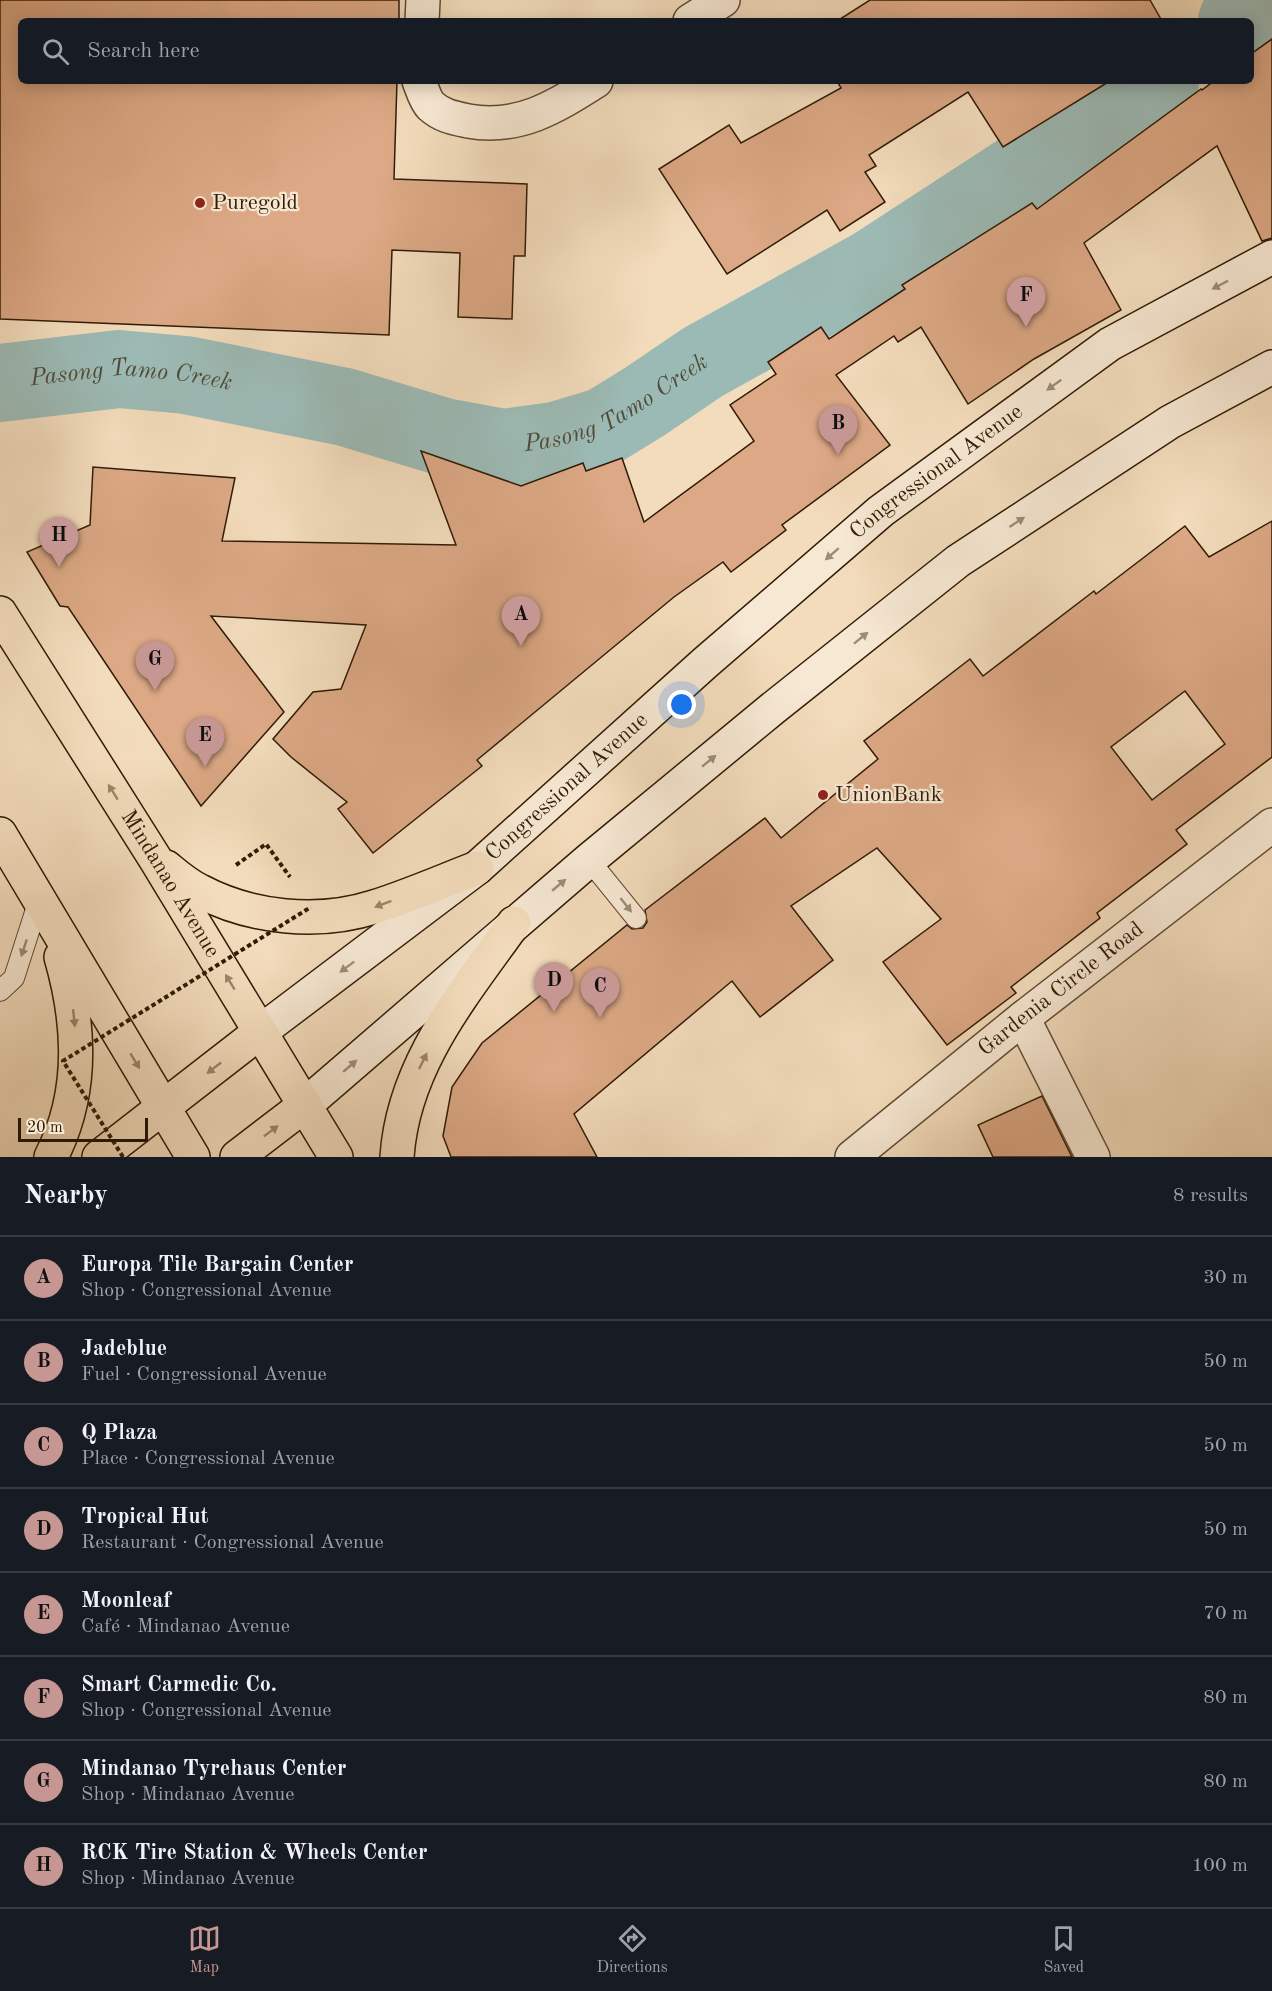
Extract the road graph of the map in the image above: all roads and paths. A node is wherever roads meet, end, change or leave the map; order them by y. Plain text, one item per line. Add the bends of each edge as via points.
1 (423, 0) edge
2 (723, 0) edge
3 (422, 18) edge
4 (695, 18) edge
5 (591, 84) edge
6 (424, 93) edge
7 (1272, 257) edge
8 (1272, 367) edge
9 (0, 613) edge
10 (1272, 825) edge
11 (0, 834) edge
12 (156, 860) junction
13 (589, 860) junction
14 (477, 868) junction
15 (311, 907) dead end
16 (45, 910) junction
17 (636, 918) dead end
18 (514, 923) junction
19 (0, 991) edge
20 (1023, 1018) junction
21 (260, 1032) junction
22 (305, 1105) junction
23 (163, 1108) junction
24 (51, 1157) edge
25 (99, 1157) edge
26 (123, 1157) edge
27 (193, 1157) edge
28 (237, 1157) edge
29 (336, 1157) edge
30 (397, 1157) edge
31 (852, 1157) edge
32 (1093, 1157) edge

1 - 3 main road
2 - 4 main road
5 - 6 main road via 555,107 523,120 483,123 447,117
7 -> 14 main road, Congressional Avenue via 1110,344 882,511 706,662
13 -> 8 main road via 958,561 1170,422
12 -> 9 main road, Mindanao Avenue
10 - 20 main road, Gardenia Circle Road
11 - 16 main road
14 -> 12 main road via 372,908 303,917 230,905 198,891
21 -> 12 main road, Mindanao Avenue
13 -> 17 lane
18 -> 13 main road
14 -> 21 main road, Congressional Avenue
15 - 26 path, bridge via 63,1061
16 -> 19 lane via 14,978
16 -> 23 main road
16 -> 24 main road via 72,1000 76,1051 69,1105
22 -> 18 main road
30 -> 18 main road via 406,1104 432,1042
20 - 31 main road, Gardenia Circle Road
20 - 32 main road
21 - 22 main road, Mindanao Avenue
21 -> 23 main road, Congressional Avenue
28 -> 22 main road
22 - 29 main road, Mindanao Avenue
23 - 25 main road, Congressional Avenue
23 - 27 main road

